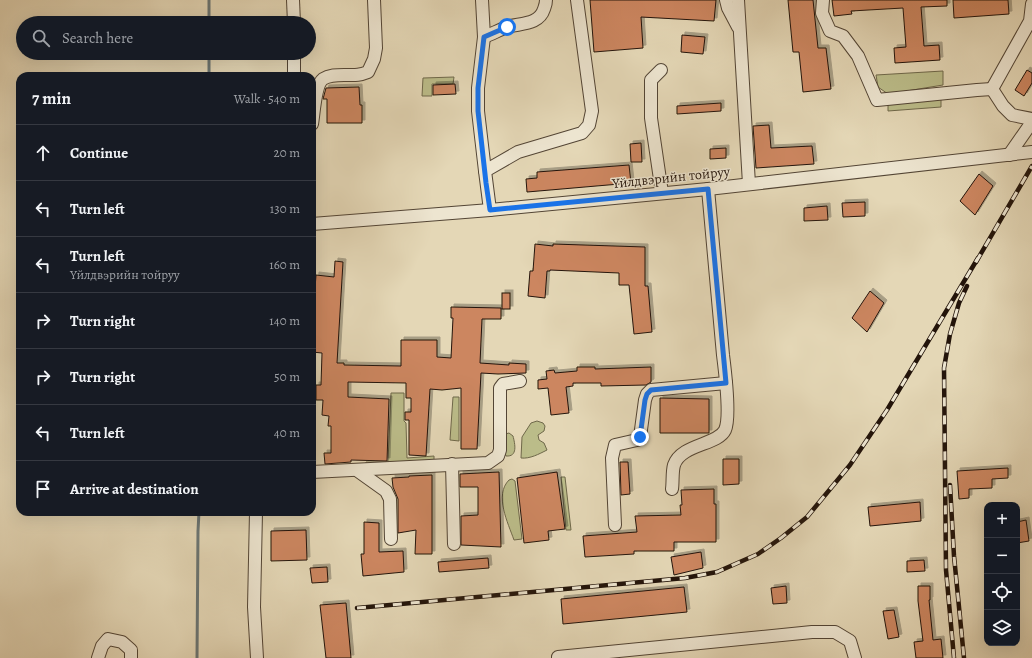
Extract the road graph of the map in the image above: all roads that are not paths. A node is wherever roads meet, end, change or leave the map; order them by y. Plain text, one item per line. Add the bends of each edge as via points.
1 (293, 0) edge
2 (374, 0) edge
3 (482, 0) edge
4 (546, 0) edge
5 (577, 0) edge
6 (726, 0) edge
7 (738, 0) edge
8 (823, 0) edge
9 (1032, 4) edge
10 (294, 16) edge
11 (741, 31) junction
12 (484, 37) junction
13 (294, 60) edge
14 (662, 70) dead end
15 (294, 72) edge
16 (992, 89) junction
17 (316, 98) edge
18 (1032, 121) edge
19 (1032, 152) edge
20 (1009, 155) junction
21 (484, 171) junction
22 (749, 184) junction
23 (708, 189) junction
24 (662, 194) junction
25 (490, 210) junction
26 (316, 224) edge
27 (520, 381) dead end
28 (726, 383) junction
29 (452, 464) junction
30 (358, 471) junction
31 (316, 472) edge
32 (672, 489) dead end
33 (256, 516) edge
34 (615, 525) dead end
35 (391, 539) dead end
36 (454, 544) dead end
37 (558, 657) edge
38 (98, 658) edge
39 (131, 658) edge
40 (257, 658) edge
41 (855, 658) edge

1 - 10 lane
2 - 17 lane via 376,48 368,72 323,79 319,83
3 - 12 lane
4 - 12 lane via 539,18
5 - 21 lane via 592,111 589,125 582,133 518,152
6 - 11 lane
7 - 11 lane
8 - 16 lane via 822,13 830,31 843,36 858,56 877,100
9 - 16 lane via 1030,21
11 - 22 lane
12 - 21 lane via 478,111
13 - 15 lane
14 - 24 lane via 652,80 651,94
16 - 18 lane via 1002,106 1012,116
18 - 20 lane
19 - 20 lane, Үйлдвэрийн тойруу
20 - 22 lane, Үйлдвэрийн тойруу
21 - 25 lane
22 - 23 lane, Үйлдвэрийн тойруу
23 - 24 lane, Үйлдвэрийн тойруу
23 - 28 lane
24 - 25 lane, Үйлдвэрийн тойруу
25 - 26 lane, Үйлдвэрийн тойруу
27 - 29 lane via 503,384 500,388 498,456 488,463
28 - 32 lane via 728,418 725,430 720,436 685,452 678,458 674,466
28 - 34 lane via 651,390 647,394 640,437 615,445 612,458
29 - 30 lane
29 - 36 lane
30 - 31 lane
30 - 35 lane via 386,491 390,499
33 - 40 lane via 254,607
37 - 41 lane via 812,632 835,632 850,641
38 - 39 lane via 102,646 108,639 122,642 131,650

